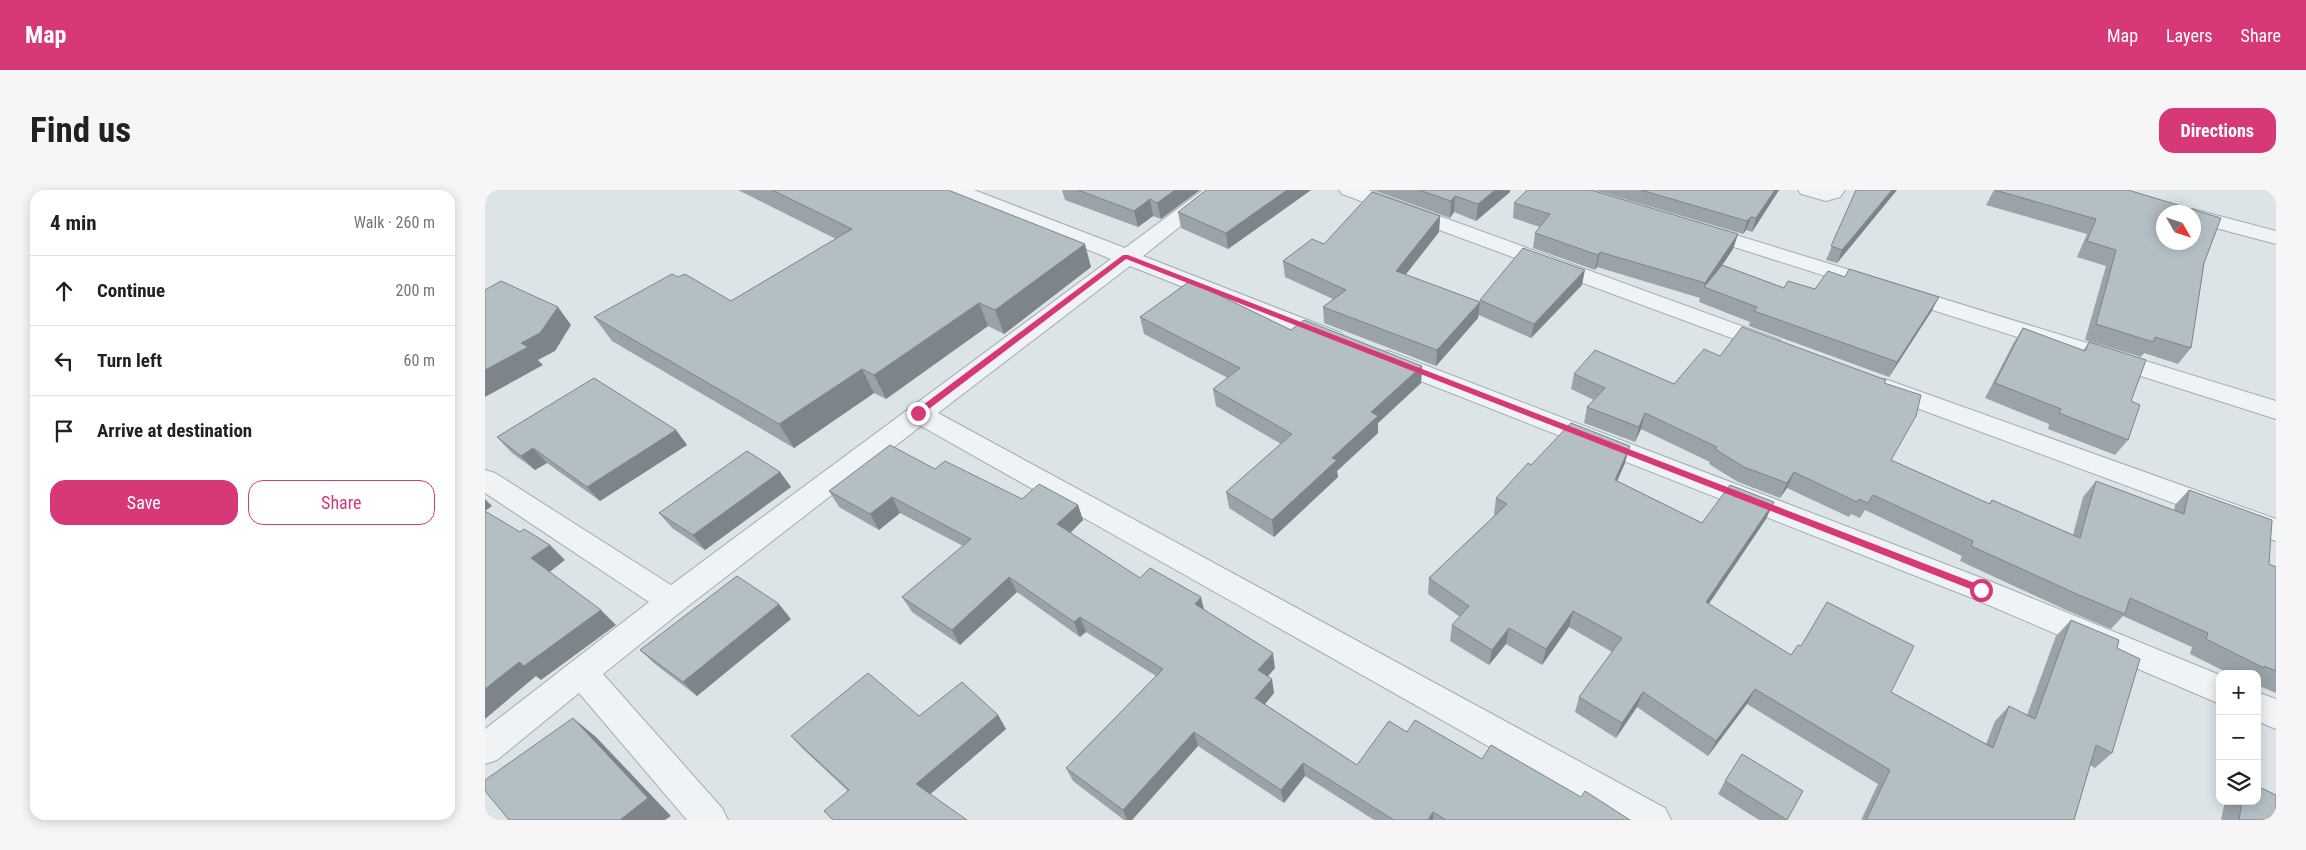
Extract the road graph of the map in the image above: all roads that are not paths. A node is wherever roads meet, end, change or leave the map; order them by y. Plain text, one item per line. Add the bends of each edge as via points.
1 (956, 190) edge
2 (1216, 190) edge
3 (1349, 190) edge
4 (1808, 190) edge
5 (1835, 190) edge
6 (2201, 218) edge
7 (1676, 223) edge
8 (2276, 238) edge
9 (1125, 257) junction
10 (1789, 351) edge
11 (1864, 379) edge
12 (2276, 410) edge
13 (918, 413) junction
14 (485, 480) edge
15 (2276, 530) edge
16 (672, 601) junction
17 (581, 672) junction
18 (2216, 688) edge
19 (2261, 708) edge
20 (2276, 714) edge
21 (485, 749) edge
22 (710, 820) edge
23 (1653, 820) edge

1 - 9 street
2 - 9 street
3 - 10 street
4 - 5 street via 1826,195
6 - 8 street
7 - 12 street
9 - 13 street
9 - 18 street via 1981,590
11 - 15 street
13 - 16 street
13 - 23 street
14 - 16 street
16 - 17 street
17 - 21 street
17 - 22 street
19 - 20 street

